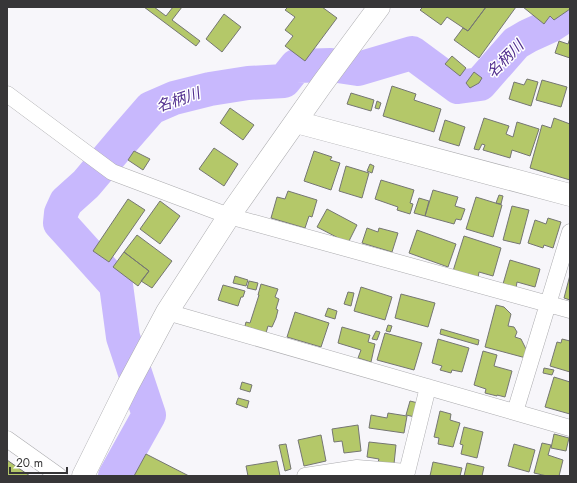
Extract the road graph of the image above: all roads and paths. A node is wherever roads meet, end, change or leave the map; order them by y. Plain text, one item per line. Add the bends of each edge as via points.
1 (371, 14) edge
2 (7, 94) edge
3 (296, 122) junction
4 (570, 195) edge
5 (229, 216) junction
6 (570, 232) edge
7 (548, 303) junction
8 (570, 310) edge
9 (167, 312) junction
10 (428, 387) junction
11 (515, 412) junction
12 (570, 428) edge
13 (7, 439) edge
14 (60, 476) edge
15 (83, 476) edge
16 (305, 476) edge

1 - 3 street
2 - 5 street via 112,172
3 - 4 street
3 - 5 street
5 - 7 street
5 - 9 street
6 - 7 street
7 - 8 street
7 - 11 street
9 - 10 street
9 - 15 street
10 - 11 street
10 - 16 street via 407,472 357,468
11 - 12 street
13 - 14 street

